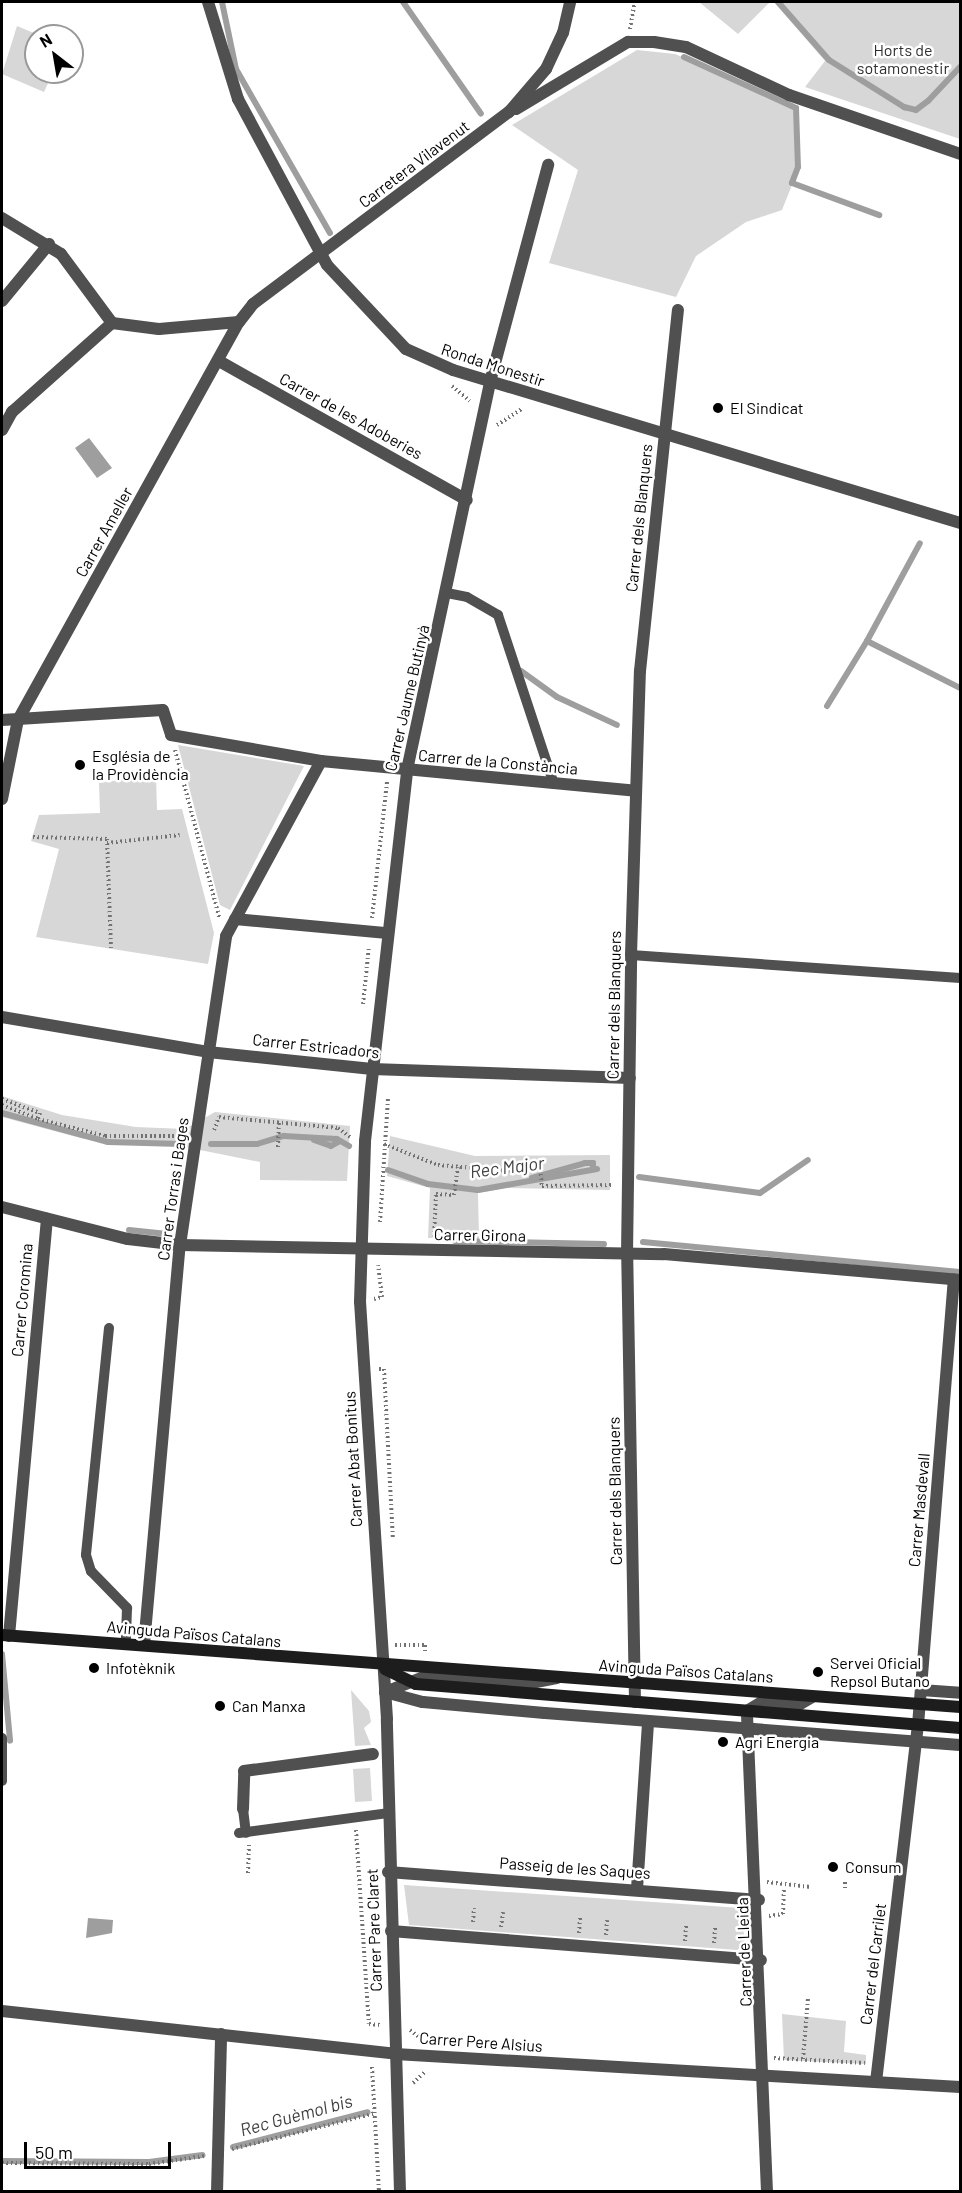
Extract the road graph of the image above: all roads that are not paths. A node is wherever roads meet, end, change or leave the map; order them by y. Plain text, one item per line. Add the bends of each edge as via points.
1 (208, 2) edge
2 (570, 2) edge
3 (509, 112) junction
4 (960, 154) edge
5 (548, 165) dead end
6 (2, 218) edge
7 (49, 244) junction
8 (323, 252) junction
9 (2, 301) edge
10 (678, 310) dead end
11 (238, 322) junction
12 (112, 323) junction
13 (219, 361) junction
14 (490, 382) junction
15 (2, 430) edge
16 (664, 435) junction
17 (466, 500) junction
18 (960, 524) edge
19 (447, 593) junction
20 (2, 720) edge
21 (18, 720) junction
22 (2, 753) edge
23 (321, 761) junction
24 (8, 769) junction
25 (407, 770) junction
26 (554, 784) junction
27 (636, 791) junction
28 (2, 799) edge
29 (235, 919) junction
30 (387, 933) junction
31 (631, 956) junction
32 (960, 978) edge
33 (2, 1017) edge
34 (208, 1052) junction
35 (372, 1069) junction
36 (630, 1078) junction
37 (2, 1208) edge
38 (46, 1219) junction
39 (180, 1245) junction
40 (360, 1249) junction
41 (627, 1254) junction
42 (957, 1280) edge
43 (109, 1328) dead end
44 (5, 1635) edge
45 (126, 1644) junction
46 (144, 1646) junction
47 (383, 1668) junction
48 (557, 1678) junction
49 (412, 1682) junction
50 (636, 1685) junction
51 (921, 1690) junction
52 (385, 1692) junction
53 (960, 1693) edge
54 (812, 1696) junction
55 (635, 1702) junction
56 (920, 1704) junction
57 (960, 1707) edge
58 (747, 1711) junction
59 (648, 1723) junction
60 (918, 1725) junction
61 (748, 1728) junction
62 (960, 1728) edge
63 (2, 1738) edge
64 (916, 1743) junction
65 (960, 1745) edge
66 (373, 1754) dead end
67 (2, 1781) edge
68 (243, 1809) joint
69 (388, 1813) junction
70 (388, 1872) junction
71 (638, 1889) junction
72 (759, 1900) junction
73 (391, 1931) junction
74 (761, 1960) junction
75 (2, 2011) edge
76 (221, 2034) junction
77 (395, 2054) junction
78 (765, 2076) junction
79 (876, 2082) junction
80 (960, 2087) edge
81 (217, 2192) edge
82 (400, 2192) edge
83 (767, 2192) edge

1 - 8 street, Ronda Monestir via 238,99
2 - 3 street, Carretera Vilavenut via 564,33 546,69
3 - 4 street via 628,42 686,47 789,95
3 - 8 street, Carretera Vilavenut
5 - 14 street, Carrer Jaume Butinyà
6 - 7 street
7 - 9 street
7 - 12 street via 75,267
8 - 11 street, Carretera Vilavenut via 253,304
8 - 14 street, Ronda Monestir via 327,265 368,314 406,349
10 - 16 street, Carrer dels Blanquers
11 - 12 street via 159,329
11 - 13 street, Carrer Ameller
12 - 15 street via 12,412
13 - 17 street, Carrer de les Adoberies
13 - 21 street, Carrer Ameller
14 - 16 street, Ronda Monestir
14 - 17 street, Carrer Jaume Butinyà
16 - 18 street, Ronda Monestir
16 - 27 street, Carrer dels Blanquers via 640,671
17 - 19 street, Carrer Jaume Butinyà
19 - 25 street, Carrer Jaume Butinyà
19 - 26 lane via 467,597 498,615
20 - 21 street
21 - 23 street, Carrer de la Constància via 163,710 171,735
21 - 24 street, Carrer Ameller
22 - 24 street
23 - 25 street, Carrer de la Constància
23 - 29 street, Carrer Torras i Bages
24 - 28 street, Carrer Ameller
25 - 26 street, Carrer de la Constància
25 - 30 street, Carrer Jaume Butinyà
26 - 27 street, Carrer de la Constància
27 - 31 street, Carrer dels Blanquers
29 - 30 street
29 - 34 street, Carrer Torras i Bages via 226,936
30 - 35 street, Carrer Jaume Butinyà
31 - 32 lane
31 - 36 street, Carrer dels Blanquers
33 - 34 street, Carrer Estricadors
34 - 35 street, Carrer Estricadors
34 - 39 street, Carrer Torras i Bages
35 - 36 street, Carrer Estricadors
35 - 40 street, Carrer Jaume Butinyà
36 - 41 street, Carrer dels Blanquers
37 - 38 street, Carrer Girona
38 - 39 street, Carrer Girona
38 - 44 street, Carrer Coromina
39 - 40 street, Carrer Girona
39 - 46 street, Carrer Torras i Bages
40 - 41 street, Carrer Girona
40 - 47 street, Carrer Abat Bonitus
41 - 42 street, Carrer Girona
41 - 50 street, Carrer dels Blanquers
42 - 51 street, Carrer Masdevall
43 - 45 lane via 86,1555 91,1571 127,1608
44 - 45 main road, Avinguda Països Catalans
45 - 46 main road, Avinguda Països Catalans
46 - 47 main road, Avinguda Països Catalans
47 - 48 main road, Avinguda Països Catalans
47 - 49 main road, Avinguda Països Catalans
47 - 52 street, Carrer Pare Claret
48 - 49 street, Avinguda Països Catalans via 531,1683 424,1677
48 - 50 main road, Avinguda Països Catalans
49 - 52 street, Avinguda Països Catalans
49 - 55 main road, Avinguda Països Catalans
50 - 54 main road, Avinguda Països Catalans
50 - 55 street, Carrer dels Blanquers
51 - 53 street
51 - 56 street, Carrer Masdevall
52 - 59 street via 423,1702
52 - 69 street, Carrer Pare Claret
54 - 56 main road, Avinguda Països Catalans
54 - 58 street, Avinguda Països Catalans via 800,1704 762,1702
55 - 58 main road, Avinguda Països Catalans
56 - 57 main road, Avinguda Països Catalans
56 - 60 street, Carrer Masdevall
58 - 60 main road, Avinguda Països Catalans
58 - 61 street, Carrer de Lleida
59 - 61 street
59 - 71 street
60 - 62 main road, Avinguda Països Catalans
60 - 64 street, Carrer Masdevall
61 - 64 street
61 - 72 street, Carrer de Lleida
63 - 67 lane
64 - 65 street
64 - 79 street, Carrer del Carrilet
66 - 68 street via 244,1771
68 - 69 lane via 243,1833
69 - 70 street, Carrer Pare Claret
70 - 71 street, Passeig de les Saques
70 - 73 street, Carrer Pare Claret
71 - 72 street, Passeig de les Saques
72 - 74 street, Carrer de Lleida
73 - 74 street
73 - 77 street, Carrer Pare Claret
74 - 78 street, Carrer de Lleida
75 - 76 street, Carrer Pere Alsius
76 - 77 street, Carrer Pere Alsius
76 - 81 street
77 - 78 street, Carrer Pere Alsius
77 - 82 street, Carrer Pare Claret
78 - 79 street, Carrer Pere Alsius
78 - 83 street, Carrer de Lleida
79 - 80 street, Carrer Pere Alsius

